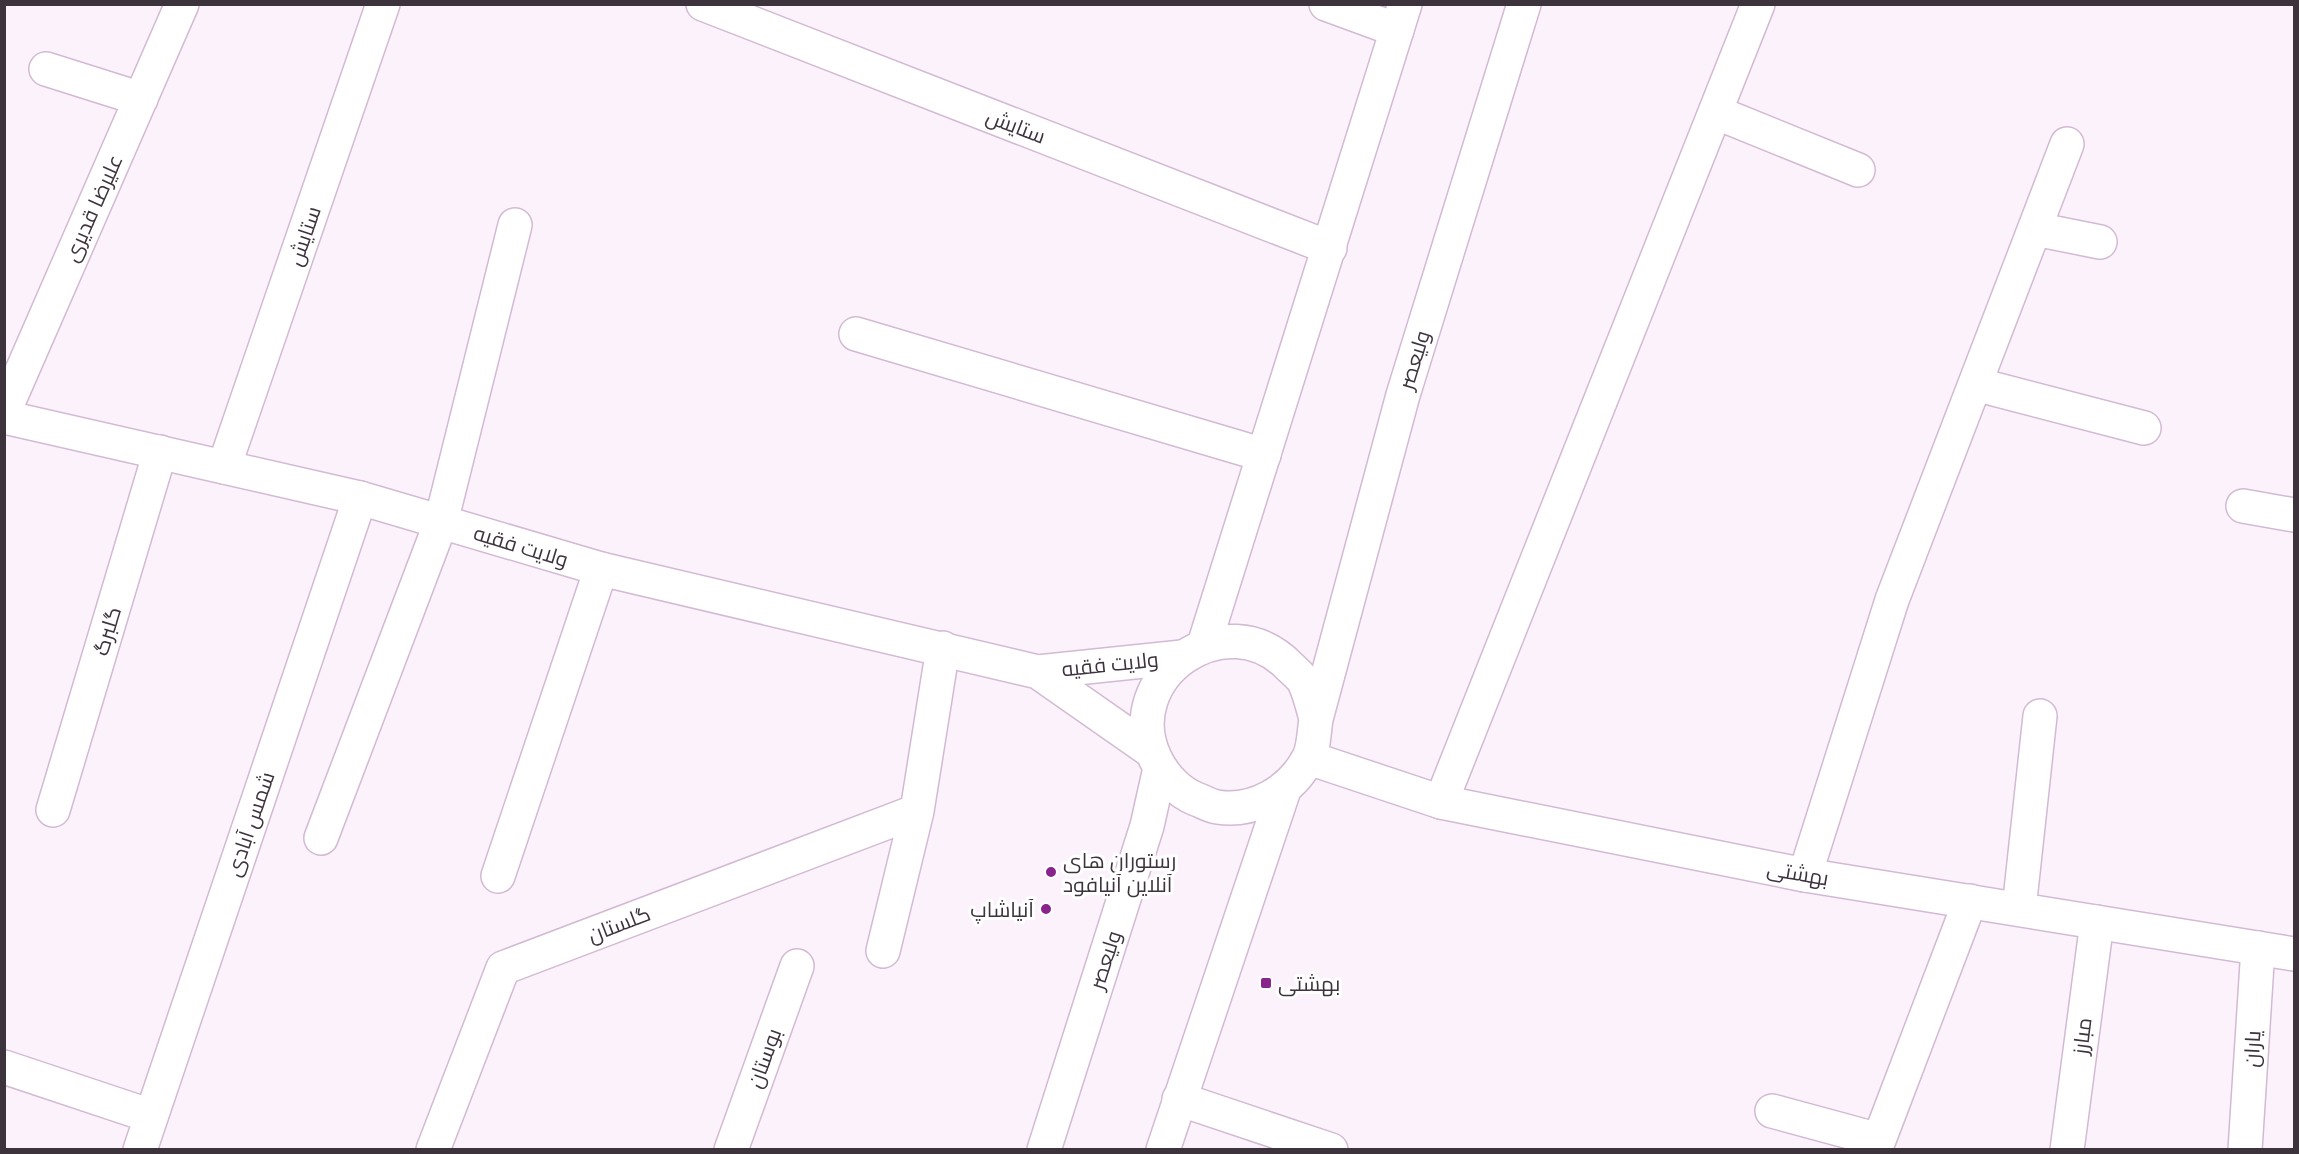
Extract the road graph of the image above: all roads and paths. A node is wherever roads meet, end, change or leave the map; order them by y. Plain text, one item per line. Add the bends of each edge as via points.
1 (182, 4) edge
2 (383, 4) edge
3 (703, 4) edge
4 (1326, 4) edge
5 (1524, 4) edge
6 (1758, 4) edge
7 (1401, 17) edge
8 (46, 69) dead end
9 (141, 99) junction
10 (1715, 112) junction
11 (2067, 144) dead end
12 (1858, 170) dead end
13 (516, 225) dead end
14 (2035, 229) junction
15 (2100, 242) dead end
16 (1330, 248) junction
17 (856, 334) dead end
18 (1975, 384) junction
19 (4, 412) edge
20 (4, 417) edge
21 (2144, 428) dead end
22 (160, 452) junction
23 (1264, 455) junction
24 (224, 466) junction
25 (360, 498) junction
26 (2243, 506) dead end
27 (2295, 515) edge
28 (441, 522) junction
29 (601, 569) junction
30 (943, 648) junction
31 (1193, 651) junction
32 (1038, 672) junction
33 (2040, 716) dead end
34 (1316, 719) junction
35 (1309, 758) junction
36 (1156, 759) junction
37 (1284, 790) junction
38 (1441, 802) junction
39 (53, 810) dead end
40 (917, 811) junction
41 (321, 838) dead end
42 (1805, 875) junction
43 (498, 876) dead end
44 (1970, 901) junction
45 (2019, 909) junction
46 (2097, 922) junction
47 (2258, 948) junction
48 (883, 951) dead end
49 (2295, 954) edge
50 (797, 966) dead end
51 (4, 1067) edge
52 (1179, 1099) junction
53 (1772, 1111) dead end
54 (150, 1140) edge
55 (433, 1149) edge
56 (732, 1149) edge
57 (1044, 1149) edge
58 (1163, 1149) edge
59 (1331, 1149) edge
60 (2067, 1149) edge
61 (2246, 1149) edge

1 - 9 street, علیرضا قدیری
2 - 24 street, ستایش
3 - 16 street, ستایش
4 - 7 street
5 - 34 street, ولیعصر via 1403,395
6 - 10 street
7 - 16 street
8 - 9 street
9 - 19 street, علیرضا قدیری
10 - 12 street
10 - 38 street
11 - 14 street
13 - 28 street
14 - 15 street
14 - 18 street
16 - 23 street
17 - 23 street
18 - 21 street
18 - 42 street via 1892,600
20 - 22 street, ولایت فقیه
22 - 24 street, ولایت فقیه
22 - 39 street, گلبرگ
23 - 31 street
24 - 25 street, ولایت فقیه
25 - 28 street, ولایت فقیه
25 - 54 street, شمس آبادی
26 - 27 street
28 - 29 street, ولایت فقیه
28 - 41 street
29 - 30 street, ولایت فقیه
29 - 43 street
30 - 32 street, ولایت فقیه
30 - 40 street
31 - 32 street, ولایت فقیه
31 - 34 street via 1242,641 1278,654 1305,682
31 - 36 street via 1164,675 1151,699 1148,725
32 - 36 street, ولایت فقیه
33 - 45 street
34 - 35 street
35 - 37 street
35 - 38 street, بهشتی
36 - 37 street via 1184,794 1217,807 1252,806
36 - 57 street, ولیعصر via 1147,826
37 - 52 street
38 - 42 street, بهشتی
40 - 48 street
40 - 55 street, گلستان via 503,968
42 - 44 street, بهشتی
44 - 45 street, بهشتی
44 - 53 street via 1879,1140
45 - 46 street, بهشتی
46 - 47 street, بهشتی
46 - 60 street, مبارز
47 - 49 street, بهشتی
47 - 61 street, یاران
50 - 56 street, بوستان
51 - 54 street
52 - 58 street
52 - 59 street

